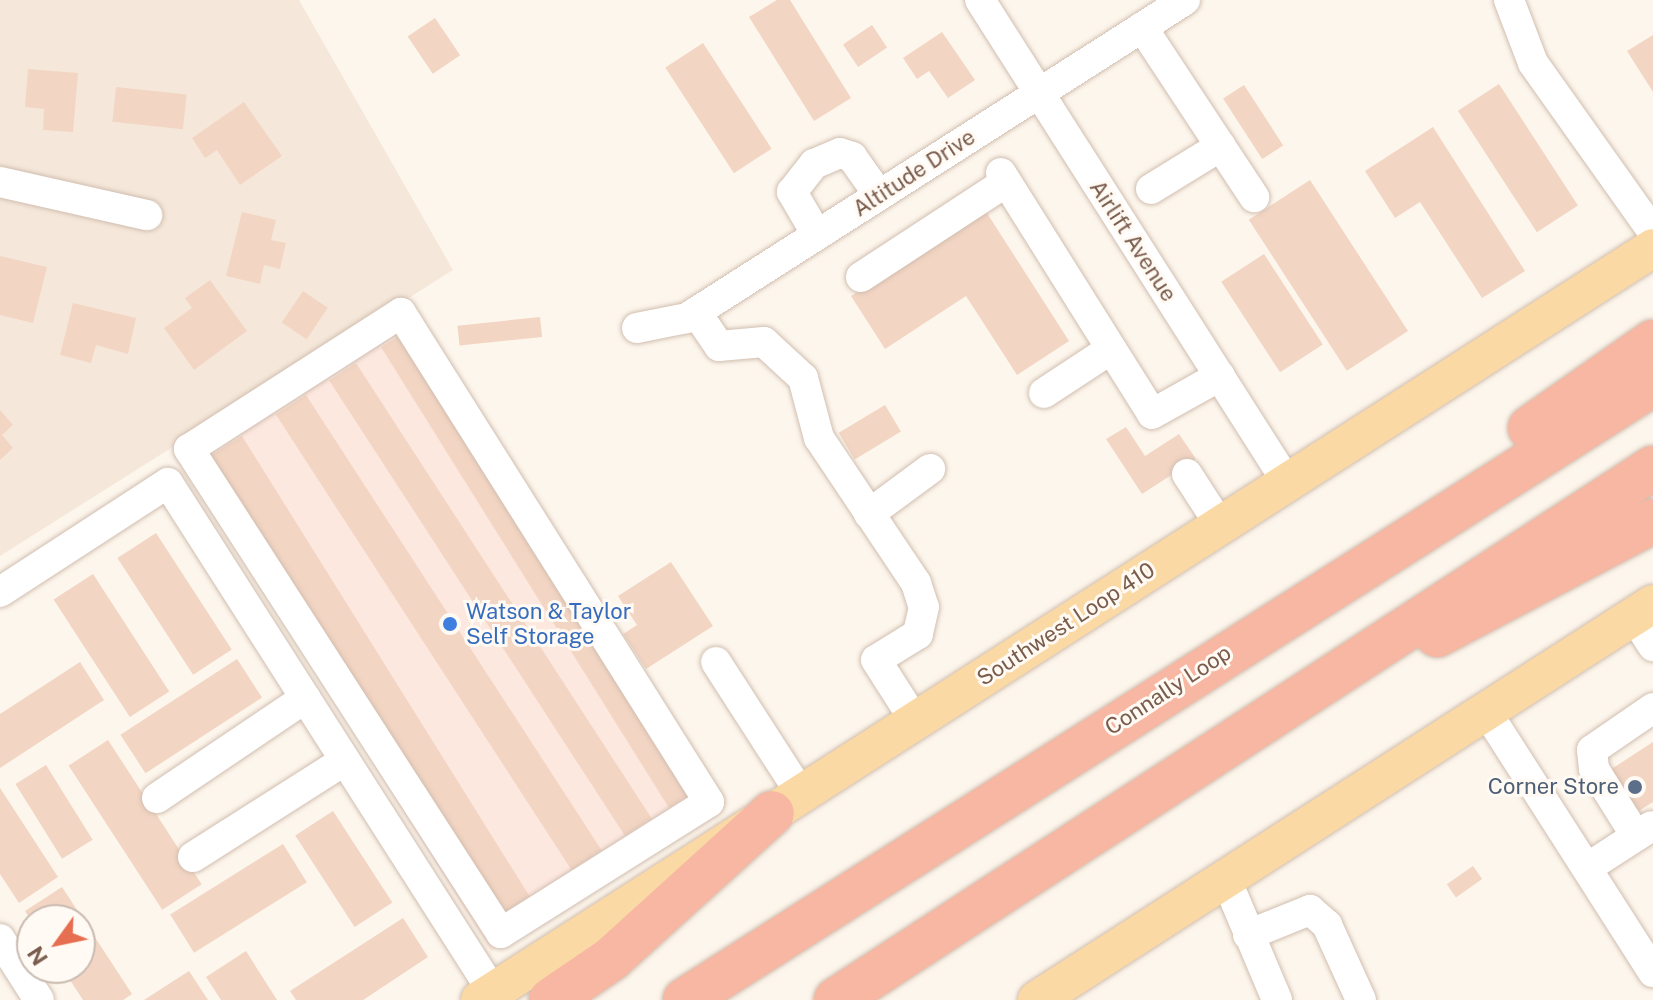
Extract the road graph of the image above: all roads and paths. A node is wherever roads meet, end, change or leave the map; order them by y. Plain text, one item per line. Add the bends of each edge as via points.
1 (980, 0) edge
2 (1185, 0) edge
3 (1509, 0) edge
4 (1142, 27) junction
5 (1039, 93) junction
6 (1221, 146) junction
7 (0, 182) edge
8 (1151, 189) dead end
9 (879, 195) junction
10 (1254, 197) dead end
11 (147, 215) dead end
12 (1653, 232) edge
13 (817, 235) junction
14 (1653, 248) edge
15 (861, 277) dead end
16 (696, 312) junction
17 (637, 328) dead end
18 (1653, 342) edge
19 (1111, 349) junction
20 (1220, 376) junction
21 (1653, 384) edge
22 (1044, 393) dead end
23 (1653, 468) edge
24 (930, 469) dead end
25 (1187, 474) dead end
26 (1287, 482) junction
27 (869, 514) junction
28 (1653, 521) edge
29 (1220, 525) junction
30 (1374, 558) junction
31 (0, 592) edge
32 (1647, 622) edge
33 (716, 662) dead end
34 (1315, 690) junction
35 (305, 698) junction
36 (1653, 708) edge
37 (1486, 711) junction
38 (915, 721) junction
39 (345, 760) junction
40 (157, 798) dead end
41 (787, 804) junction
42 (680, 820) junction
43 (1644, 831) edge
44 (193, 857) dead end
45 (704, 857) junction
46 (1587, 868) junction
47 (1226, 879) junction
48 (569, 890) junction
49 (593, 927) junction
50 (1248, 935) junction
51 (0, 939) edge
52 (1653, 972) edge
53 (486, 996) edge
54 (39, 1000) edge
55 (551, 1000) edge
56 (685, 1000) edge
57 (836, 1000) edge
58 (1037, 1000) edge
59 (1277, 1000) edge
60 (1361, 1000) edge

1 - 5 street, Airlift Avenue
2 - 4 street, Altitude Drive
3 - 12 street via 1533,63
4 - 5 street, Altitude Drive
4 - 6 street
5 - 9 street, Altitude Drive
5 - 20 street, Airlift Avenue
6 - 8 street
6 - 10 street
7 - 11 street
9 - 13 street, Altitude Drive
9 - 13 street via 852,157 840,153 814,164 792,192
13 - 16 street, Altitude Drive
14 - 26 main road, Southwest Loop 410
15 - 19 street via 1004,178
16 - 17 street, Altitude Drive
16 - 27 street via 719,346 764,342 785,356 812,397 819,438
18 - 30 highway via 1427,500
19 - 20 street via 1157,415
19 - 22 street
20 - 26 street, Airlift Avenue
21 - 30 highway, Connally Loop
23 - 34 highway
24 - 27 street
25 - 29 street
26 - 29 main road, Southwest Loop 410
27 - 38 street via 916,583 924,607 918,634 876,660
28 - 34 highway via 1508,603
29 - 38 main road, Southwest Loop 410
30 - 56 highway, Connally Loop
31 - 35 street via 168,483
32 - 37 main road
33 - 41 street
34 - 57 highway
35 - 39 street
35 - 40 street
36 - 43 street via 1592,750 1594,769
37 - 46 street
37 - 47 main road
38 - 41 main road, Southwest Loop 410
39 - 44 street
39 - 53 street
41 - 45 main road, Southwest Loop 410
41 - 55 highway via 611,959
42 - 45 street
42 - 48 street
42 - 48 street via 709,802 401,313 189,449 501,933
43 - 46 street
45 - 49 main road, Southwest Loop 410
46 - 52 street
47 - 50 street
47 - 58 main road
48 - 49 street
49 - 53 main road, Southwest Loop 410
50 - 59 street
50 - 60 street via 1310,910 1327,925
51 - 54 street

